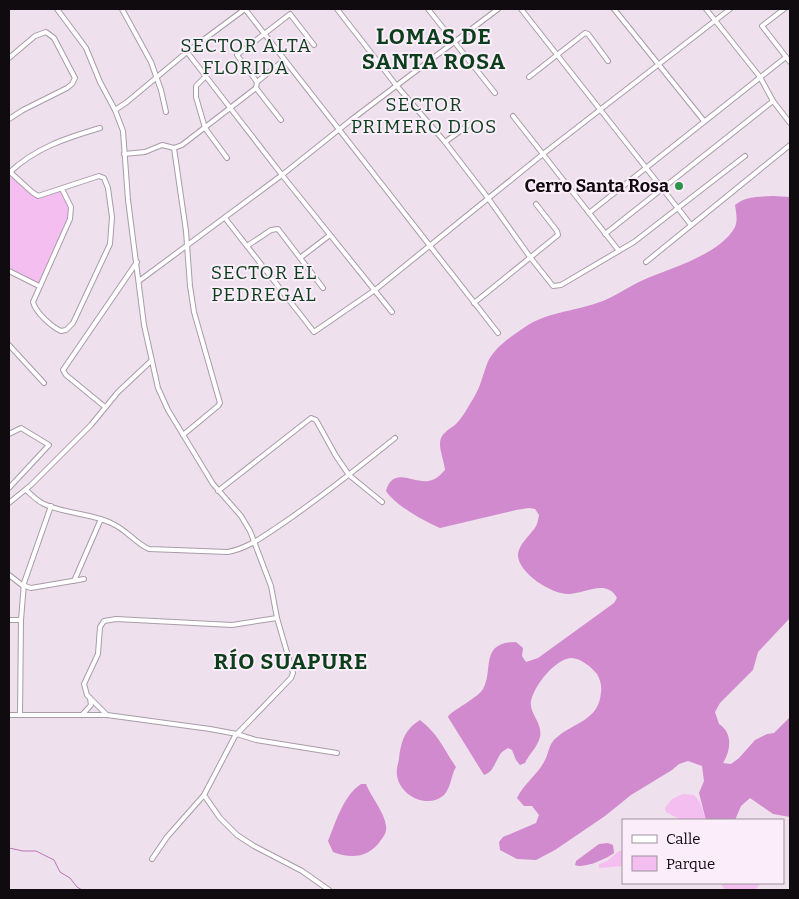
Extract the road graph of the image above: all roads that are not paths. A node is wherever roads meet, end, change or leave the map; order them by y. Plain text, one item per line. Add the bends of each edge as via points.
1 (57, 9) edge
2 (128, 9) edge
3 (245, 9) edge
4 (338, 9) edge
5 (428, 9) edge
6 (498, 9) edge
7 (521, 9) edge
8 (614, 9) edge
9 (706, 9) edge
10 (730, 9) edge
11 (784, 9) edge
12 (123, 10) edge
13 (714, 20) junction
14 (264, 34) junction
15 (454, 42) junction
16 (314, 44) dead end
17 (187, 52) junction
18 (558, 55) junction
19 (786, 57) junction
20 (9, 58) edge
21 (284, 60) junction
22 (608, 61) dead end
23 (790, 62) edge
24 (659, 64) junction
25 (157, 77) junction
26 (206, 77) junction
27 (528, 77) dead end
28 (760, 77) junction
29 (256, 82) junction
30 (396, 85) junction
31 (256, 88) junction
32 (495, 93) dead end
33 (773, 101) junction
34 (230, 108) junction
35 (115, 110) junction
36 (599, 110) junction
37 (166, 112) dead end
38 (513, 116) dead end
39 (9, 119) edge
40 (281, 120) dead end
41 (704, 121) junction
42 (790, 123) edge
43 (470, 124) dead end
44 (100, 128) dead end
45 (205, 128) junction
46 (339, 130) junction
47 (445, 142) junction
48 (790, 145) edge
49 (174, 148) junction
50 (124, 154) junction
51 (543, 154) junction
52 (745, 156) dead end
53 (227, 158) dead end
54 (646, 168) junction
55 (10, 173) edge
56 (282, 175) junction
57 (62, 188) junction
58 (662, 188) junction
59 (488, 198) junction
60 (536, 204) dead end
61 (678, 208) junction
62 (589, 213) junction
63 (225, 218) junction
64 (691, 225) junction
65 (605, 234) junction
66 (330, 235) junction
67 (187, 246) junction
68 (247, 246) junction
69 (430, 246) junction
70 (619, 251) junction
71 (530, 257) junction
72 (300, 258) junction
73 (137, 262) junction
74 (646, 262) dead end
75 (9, 271) edge
76 (139, 281) junction
77 (39, 286) junction
78 (323, 288) dead end
79 (375, 290) junction
80 (474, 302) junction
81 (392, 312) dead end
82 (498, 333) dead end
83 (9, 345) edge
84 (151, 361) junction
85 (44, 383) dead end
86 (106, 407) junction
87 (9, 434) edge
88 (183, 436) junction
89 (395, 438) dead end
90 (349, 475) junction
91 (9, 488) edge
92 (26, 490) junction
93 (218, 491) junction
94 (382, 502) dead end
95 (9, 503) edge
96 (51, 506) junction
97 (101, 519) junction
98 (254, 542) junction
99 (9, 575) edge
100 (84, 580) dead end
101 (74, 581) junction
102 (24, 586) junction
103 (277, 618) junction
104 (9, 620) edge
105 (21, 620) junction
106 (90, 698) junction
107 (9, 715) edge
108 (20, 715) junction
109 (82, 715) junction
110 (107, 715) junction
111 (237, 734) junction
112 (337, 753) dead end
113 (204, 795) junction
114 (152, 859) dead end
115 (329, 890) edge

1 - 35 street via 86,48
2 - 12 street
3 - 14 street
3 - 17 street
4 - 30 street
5 - 15 street
6 - 15 street
7 - 18 street
8 - 24 street
9 - 13 street
10 - 13 street
11 - 19 street via 762,26
12 - 25 street
13 - 24 street
13 - 28 street
14 - 16 street via 290,14
14 - 21 street
14 - 29 street via 237,55
15 - 30 street
15 - 32 street
17 - 25 street
17 - 26 street
18 - 22 street via 587,33
18 - 27 street
18 - 36 street
19 - 23 street
19 - 28 street
20 - 39 street via 39,34 48,33 75,78 71,85
21 - 29 street
21 - 46 street
24 - 36 street
24 - 41 street
25 - 35 street
25 - 37 street
26 - 34 street
26 - 45 street via 197,83 195,91
28 - 33 street
28 - 41 street
29 - 31 street
30 - 46 street
30 - 47 street
31 - 34 street
31 - 40 street
33 - 42 street
33 - 58 street
34 - 45 street
34 - 56 street
35 - 50 street via 123,131
36 - 51 street
36 - 54 street
38 - 51 street
41 - 54 street
43 - 47 street
44 - 55 street via 46,146
45 - 49 street via 182,146
45 - 53 street
46 - 56 street
46 - 69 street
47 - 59 street
48 - 64 street
49 - 50 street via 162,145 145,152
49 - 67 street
50 - 73 street
51 - 59 street
51 - 62 street
52 - 61 street
54 - 58 street
54 - 62 street
55 - 57 street via 38,196
56 - 63 street
56 - 66 street
57 - 77 street via 71,214
57 - 77 street via 96,176 104,178 112,217 110,244 78,314 66,330 55,328 34,307
58 - 61 street
58 - 65 street
59 - 69 street
59 - 71 street
60 - 71 street via 558,235
61 - 64 street
61 - 70 street
62 - 65 street
63 - 67 street
63 - 68 street
64 - 74 street
65 - 70 street
66 - 72 street
66 - 79 street
67 - 76 street
67 - 88 street via 194,312 220,403
68 - 72 street via 278,228
68 - 79 street via 314,332
69 - 79 street
69 - 80 street
70 - 71 street via 557,286 550,283
71 - 80 street
72 - 78 street
73 - 76 street
73 - 86 street via 63,370
75 - 77 street
76 - 84 street
79 - 81 street
80 - 82 street
83 - 85 street
84 - 86 street
84 - 88 street via 161,394
86 - 92 street
87 - 91 street via 21,428 49,445
88 - 93 street
89 - 90 street
90 - 93 street via 316,420 311,418
90 - 94 street
90 - 98 street
92 - 95 street
92 - 96 street
93 - 98 street via 244,520
96 - 97 street
96 - 102 street
97 - 98 street via 115,524 149,549 228,552
97 - 101 street
98 - 103 street via 271,586
99 - 102 street
100 - 101 street
101 - 102 street via 31,588
102 - 105 street
103 - 106 street via 232,625 107,620 100,627 98,654 84,684
103 - 111 street via 293,676
104 - 105 street
105 - 108 street
106 - 109 street via 91,705
106 - 110 street
107 - 108 street
108 - 109 street
109 - 110 street
110 - 111 street
111 - 112 street
111 - 113 street
113 - 114 street
113 - 115 street via 237,835

